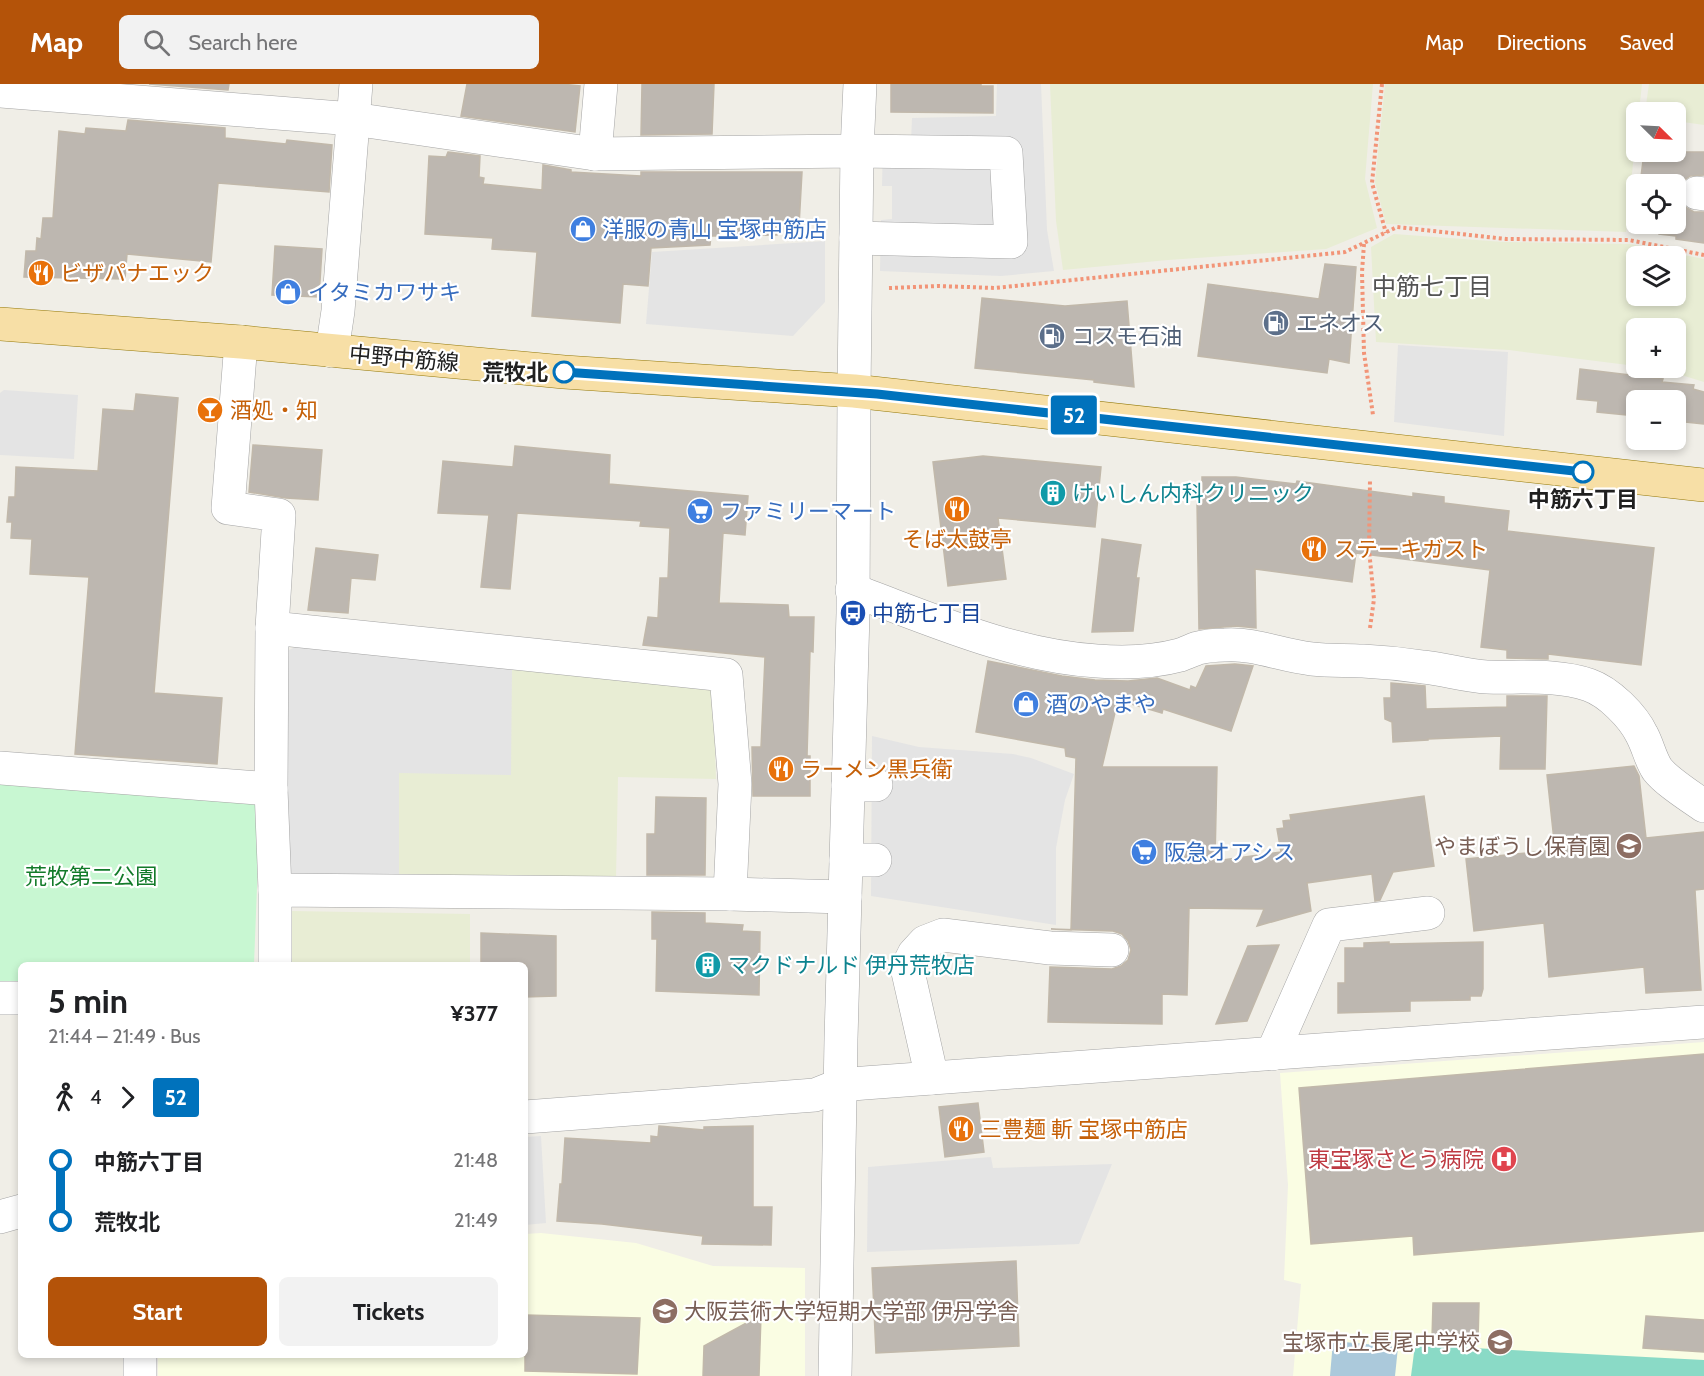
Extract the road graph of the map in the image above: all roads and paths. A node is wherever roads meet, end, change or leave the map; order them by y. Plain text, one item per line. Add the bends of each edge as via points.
1 (356, 84) edge
2 (601, 84) edge
3 (860, 84) edge
4 (1382, 84) edge
5 (0, 91) edge
6 (149, 93) edge
7 (353, 119) junction
8 (857, 151) junction
9 (595, 154) junction
10 (1386, 233) junction
11 (856, 238) junction
12 (1364, 244) junction
13 (1704, 255) edge
14 (887, 288) dead end
15 (0, 324) edge
16 (242, 342) junction
17 (332, 351) junction
18 (854, 391) junction
19 (1373, 422) dead end
20 (1370, 477) dead end
21 (1704, 485) edge
22 (852, 590) junction
23 (272, 628) junction
24 (1365, 661) junction
25 (0, 768) edge
26 (271, 789) junction
27 (1704, 807) edge
28 (275, 890) junction
29 (730, 894) junction
30 (845, 897) junction
31 (1428, 913) dead end
32 (1112, 950) dead end
33 (275, 962) edge
34 (0, 998) edge
35 (18, 998) edge
36 (1704, 1022) edge
37 (1272, 1054) junction
38 (932, 1078) junction
39 (840, 1085) junction
40 (528, 1117) edge
41 (18, 1212) edge
42 (0, 1217) edge
43 (140, 1358) edge
44 (140, 1376) edge
45 (836, 1376) edge

1 - 7 street
2 - 9 street
3 - 8 street
4 - 10 path via 1372,183
5 - 6 street
6 - 7 street
7 - 9 street
7 - 17 street
8 - 9 street
8 - 11 street
8 - 11 street via 1006,153 1011,242
10 - 12 path
10 - 13 path via 1397,227 1506,239 1629,240
11 - 18 street
12 - 14 path via 1345,252 995,288
12 - 19 path via 1364,352
15 - 16 main road, 中野中筋線
16 - 17 main road, 中野中筋線
16 - 23 street via 228,508 279,515
17 - 18 main road, 中野中筋線 via 564,372
18 - 21 main road, 中野中筋線
18 - 22 street
20 - 24 path via 1369,550 1374,599
22 - 24 street via 990,640 1060,657 1158,660 1200,647 1251,645 1291,657
22 - 30 street via 862,785 861,860
23 - 26 street
23 - 29 street via 726,675 735,784
24 - 27 street via 1485,677 1539,678 1590,685 1612,698 1628,714 1642,734 1658,771
25 - 26 street
26 - 28 street
28 - 29 street
28 - 33 street
29 - 30 street
30 - 39 street
31 - 37 street via 1329,925
32 - 38 street via 1050,948 958,935 943,935 925,942 914,954 908,972
34 - 35 street
36 - 37 street
37 - 38 street
38 - 39 street
39 - 40 street via 815,1095
39 - 45 street
41 - 42 street
43 - 44 street

